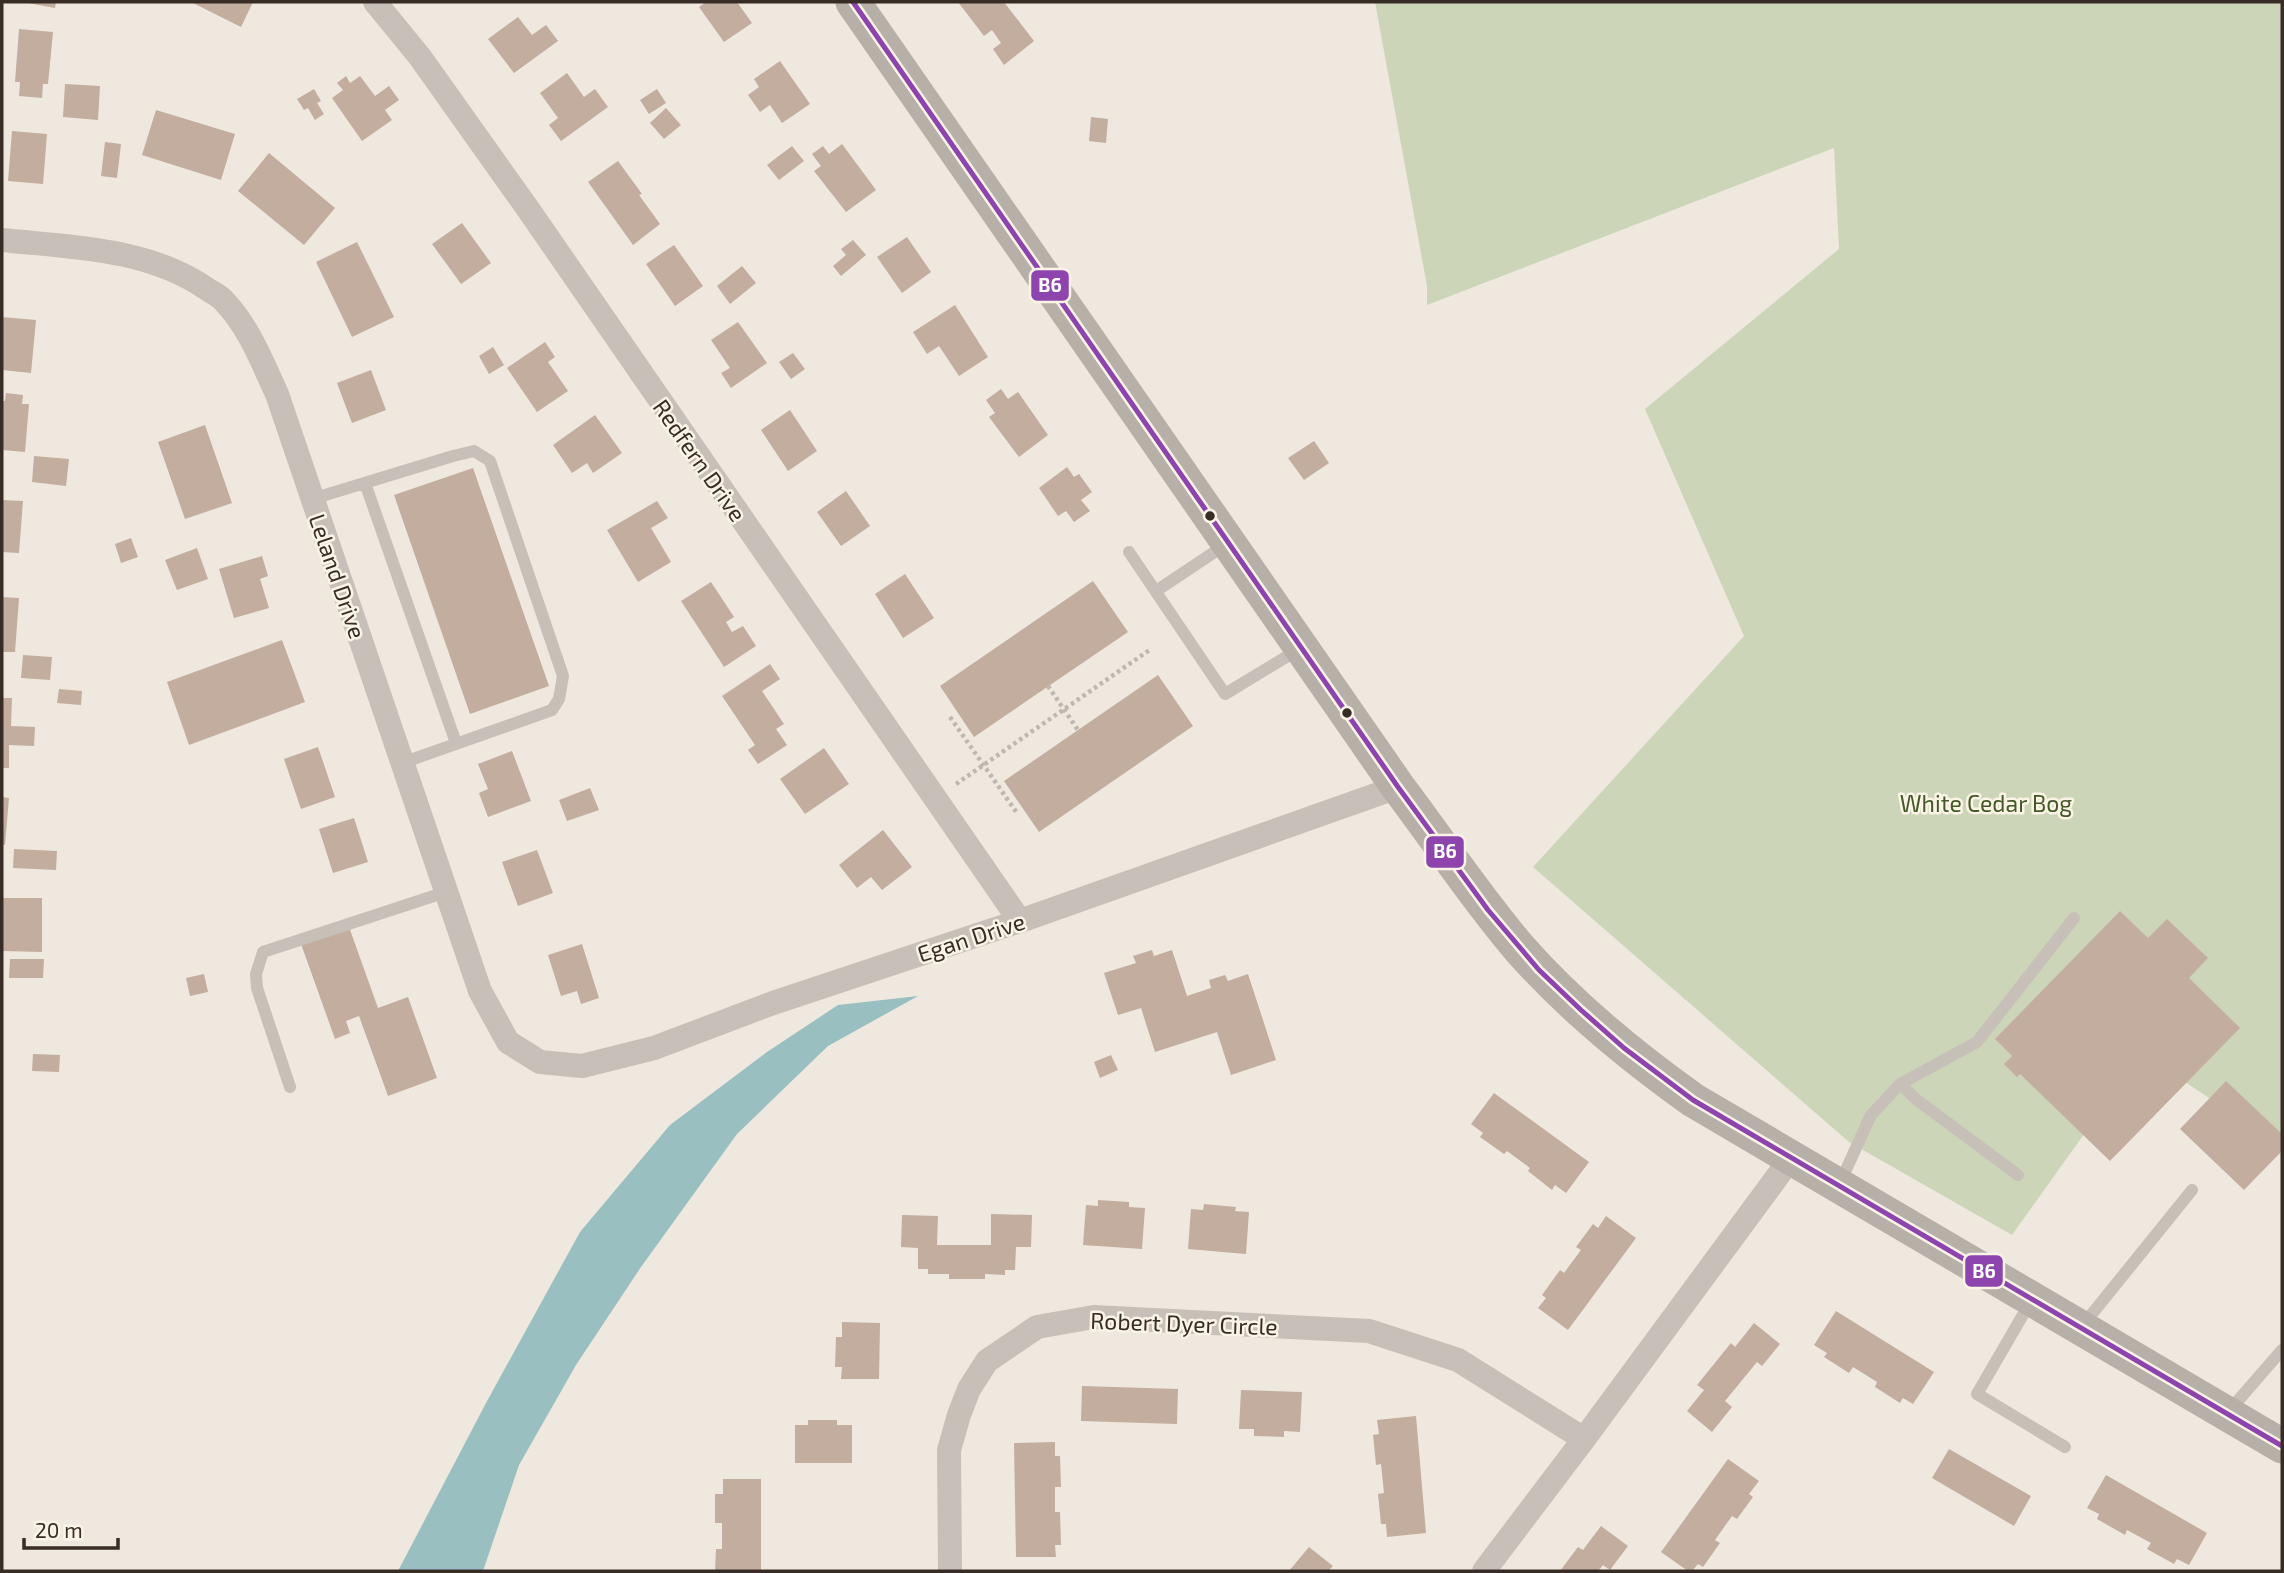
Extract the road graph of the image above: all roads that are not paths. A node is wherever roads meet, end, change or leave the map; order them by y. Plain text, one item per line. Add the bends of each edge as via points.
1 (375, 2) edge
2 (853, 2) edge
3 (2, 240) edge
4 (365, 483) junction
5 (312, 499) junction
6 (1229, 542) junction
7 (1129, 552) dead end
8 (1156, 591) junction
9 (1301, 648) junction
10 (456, 743) junction
11 (402, 763) junction
12 (1398, 787) junction
13 (446, 891) junction
14 (2074, 918) dead end
15 (1020, 921) junction
16 (540, 1062) joint
17 (1900, 1084) junction
18 (290, 1087) dead end
19 (1791, 1158) junction
20 (2018, 1175) dead end
21 (1838, 1186) junction
22 (2192, 1190) dead end
23 (2031, 1300) junction
24 (2081, 1328) junction
25 (2282, 1350) edge
26 (2227, 1414) junction
27 (1584, 1439) junction
28 (2282, 1446) edge
29 (2065, 1447) dead end
30 (950, 1571) edge
31 (1484, 1571) edge

1 - 15 street, Redfern Drive via 528,209
2 - 6 main road
3 - 5 street, Leland Drive via 142,258 191,278 224,301 253,340 277,394
4 - 5 lane
4 - 10 lane
4 - 10 lane via 474,451 491,461 563,676 552,710
5 - 11 street, Leland Drive
6 - 8 lane
6 - 9 main road
7 - 8 lane
8 - 9 lane via 1225,694
9 - 12 main road
10 - 11 lane
11 - 13 street, Leland Drive
12 - 15 street, Egan Drive
12 - 19 main road via 1520,949 1575,1006 1693,1100
13 - 16 street, Leland Drive via 480,991 508,1042
13 - 18 lane via 262,952 257,988
14 - 17 lane via 1976,1042
15 - 16 street, Egan Drive via 772,1003 654,1048 582,1066
17 - 20 lane
17 - 21 lane via 1871,1115
19 - 21 main road
19 - 27 street
21 - 23 main road
22 - 24 lane
23 - 24 main road
23 - 29 lane via 1978,1394
24 - 26 main road
25 - 26 lane
26 - 28 main road
27 - 30 street, Robert Dyer Circle via 1458,1360 1369,1331 1094,1317 1037,1327 987,1361 969,1388 959,1415 949,1450
27 - 31 street

